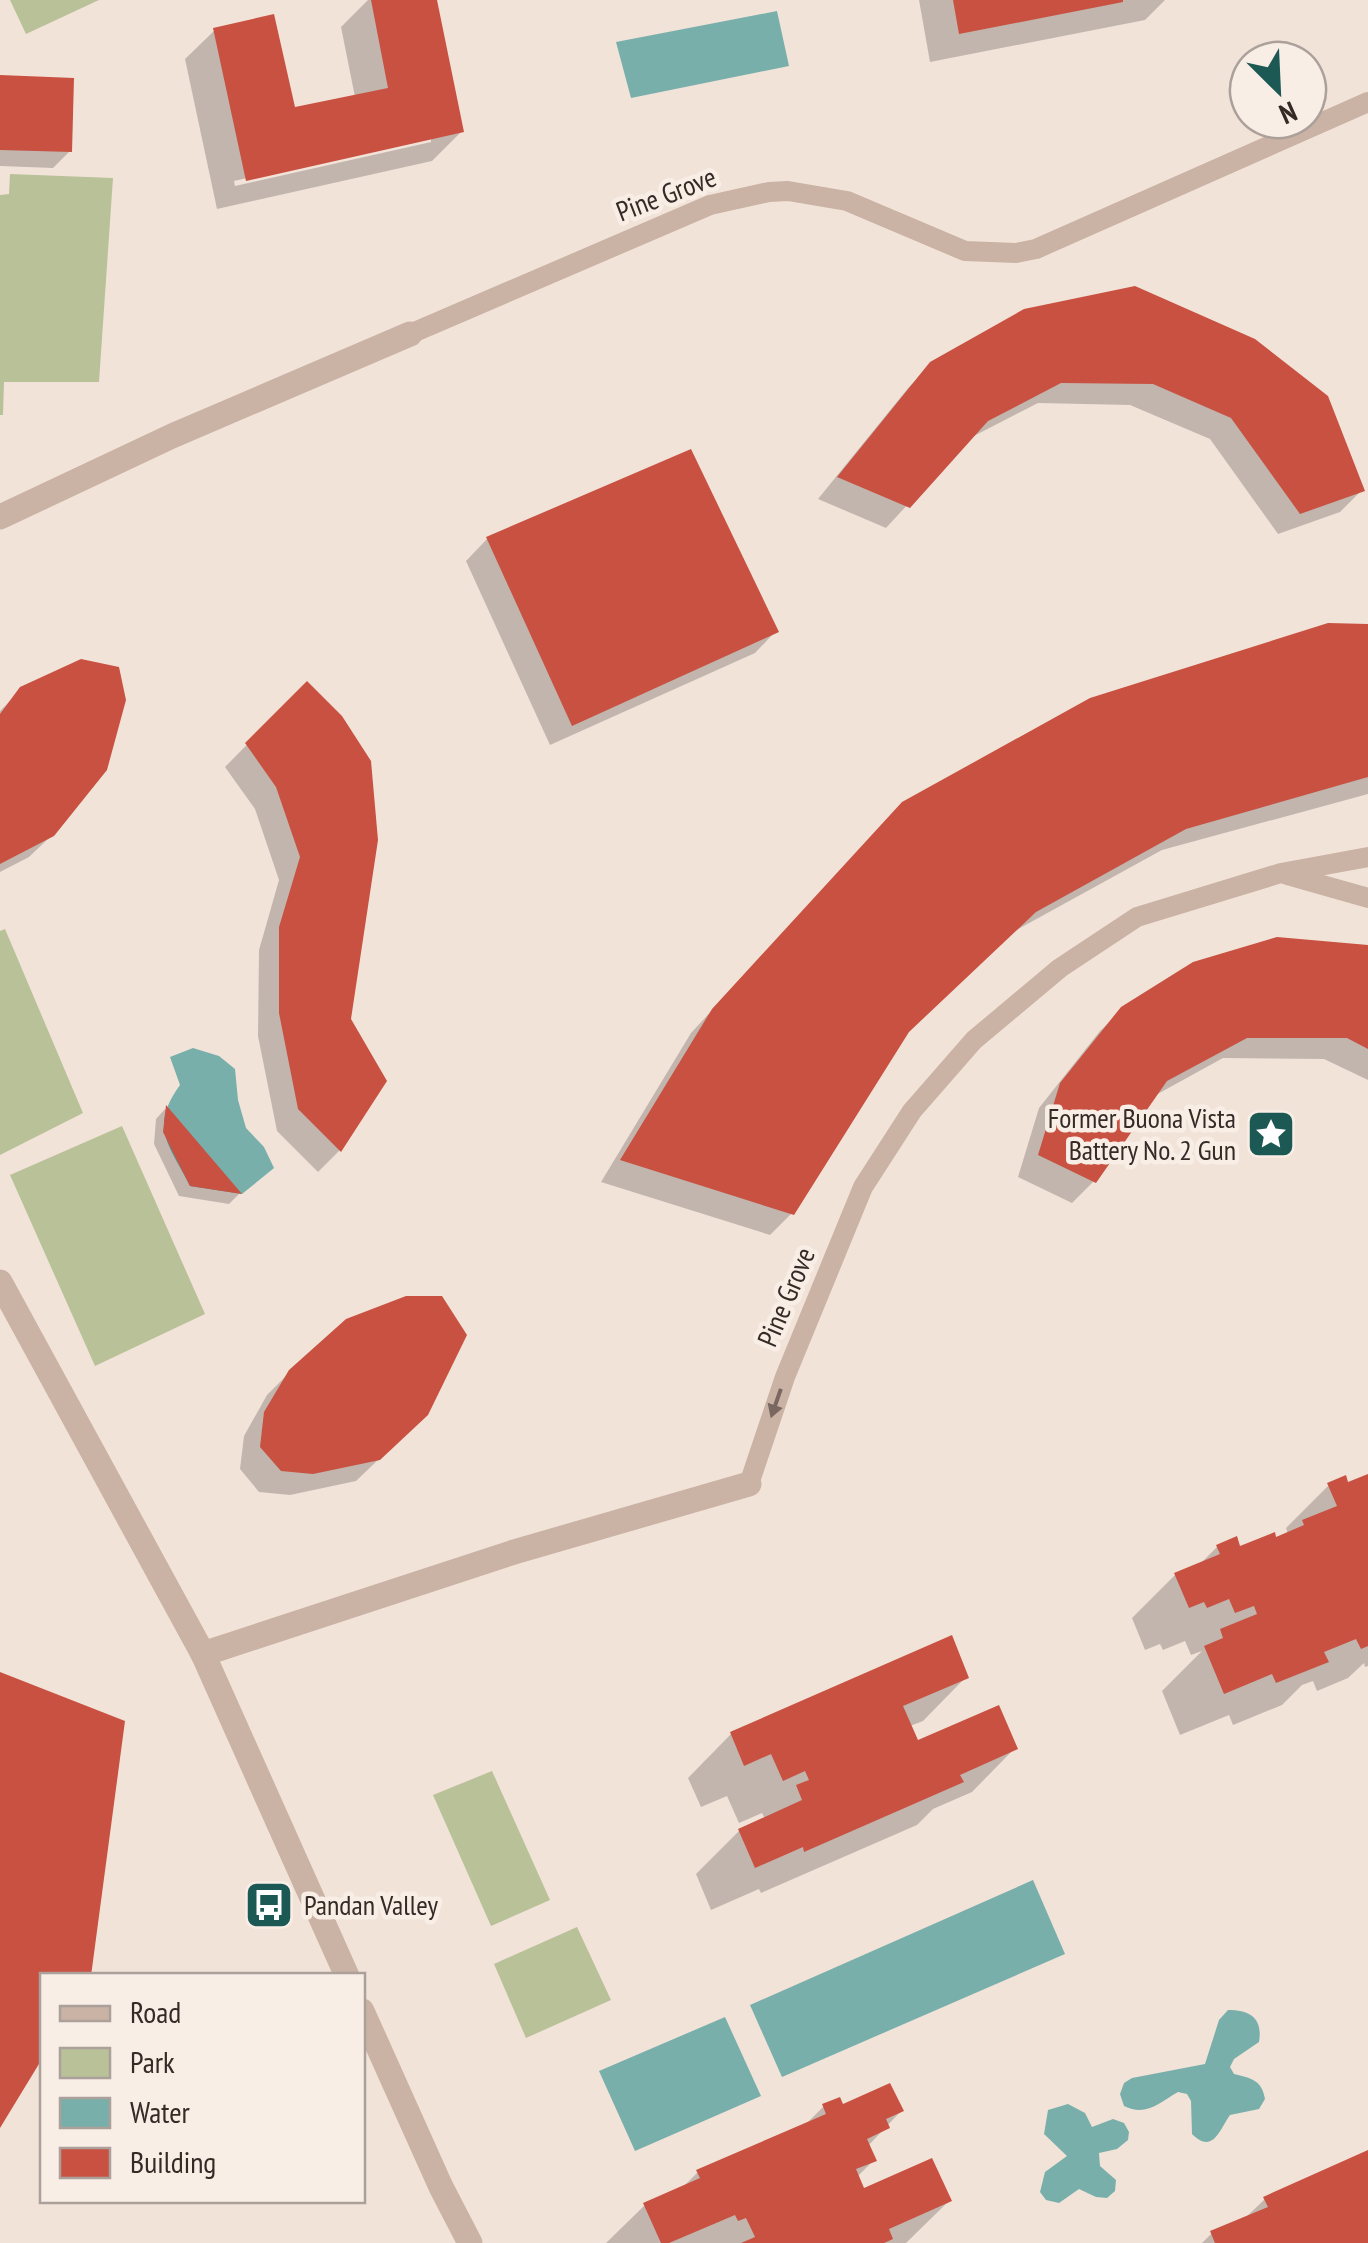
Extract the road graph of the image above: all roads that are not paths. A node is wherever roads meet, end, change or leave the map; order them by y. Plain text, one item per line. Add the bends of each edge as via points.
1 (1368, 102) edge
2 (410, 334) joint
3 (0, 517) edge
4 (1368, 857) edge
5 (1280, 873) junction
6 (1368, 898) edge
7 (0, 1282) edge
8 (748, 1484) joint
9 (203, 1654) junction
10 (345, 1973) edge
11 (365, 2018) edge
12 (470, 2243) edge

1 - 2 lane, Pine Grove via 1036,249 965,251 847,201 770,192 710,205
2 - 3 street, Pine Grove
4 - 5 lane, Pine Grove
5 - 6 lane
5 -> 8 lane, Pine Grove via 1137,918 1060,968 974,1040 912,1111 863,1187
7 - 9 street
8 - 9 street, Pine Grove
9 - 10 street
11 - 12 street

